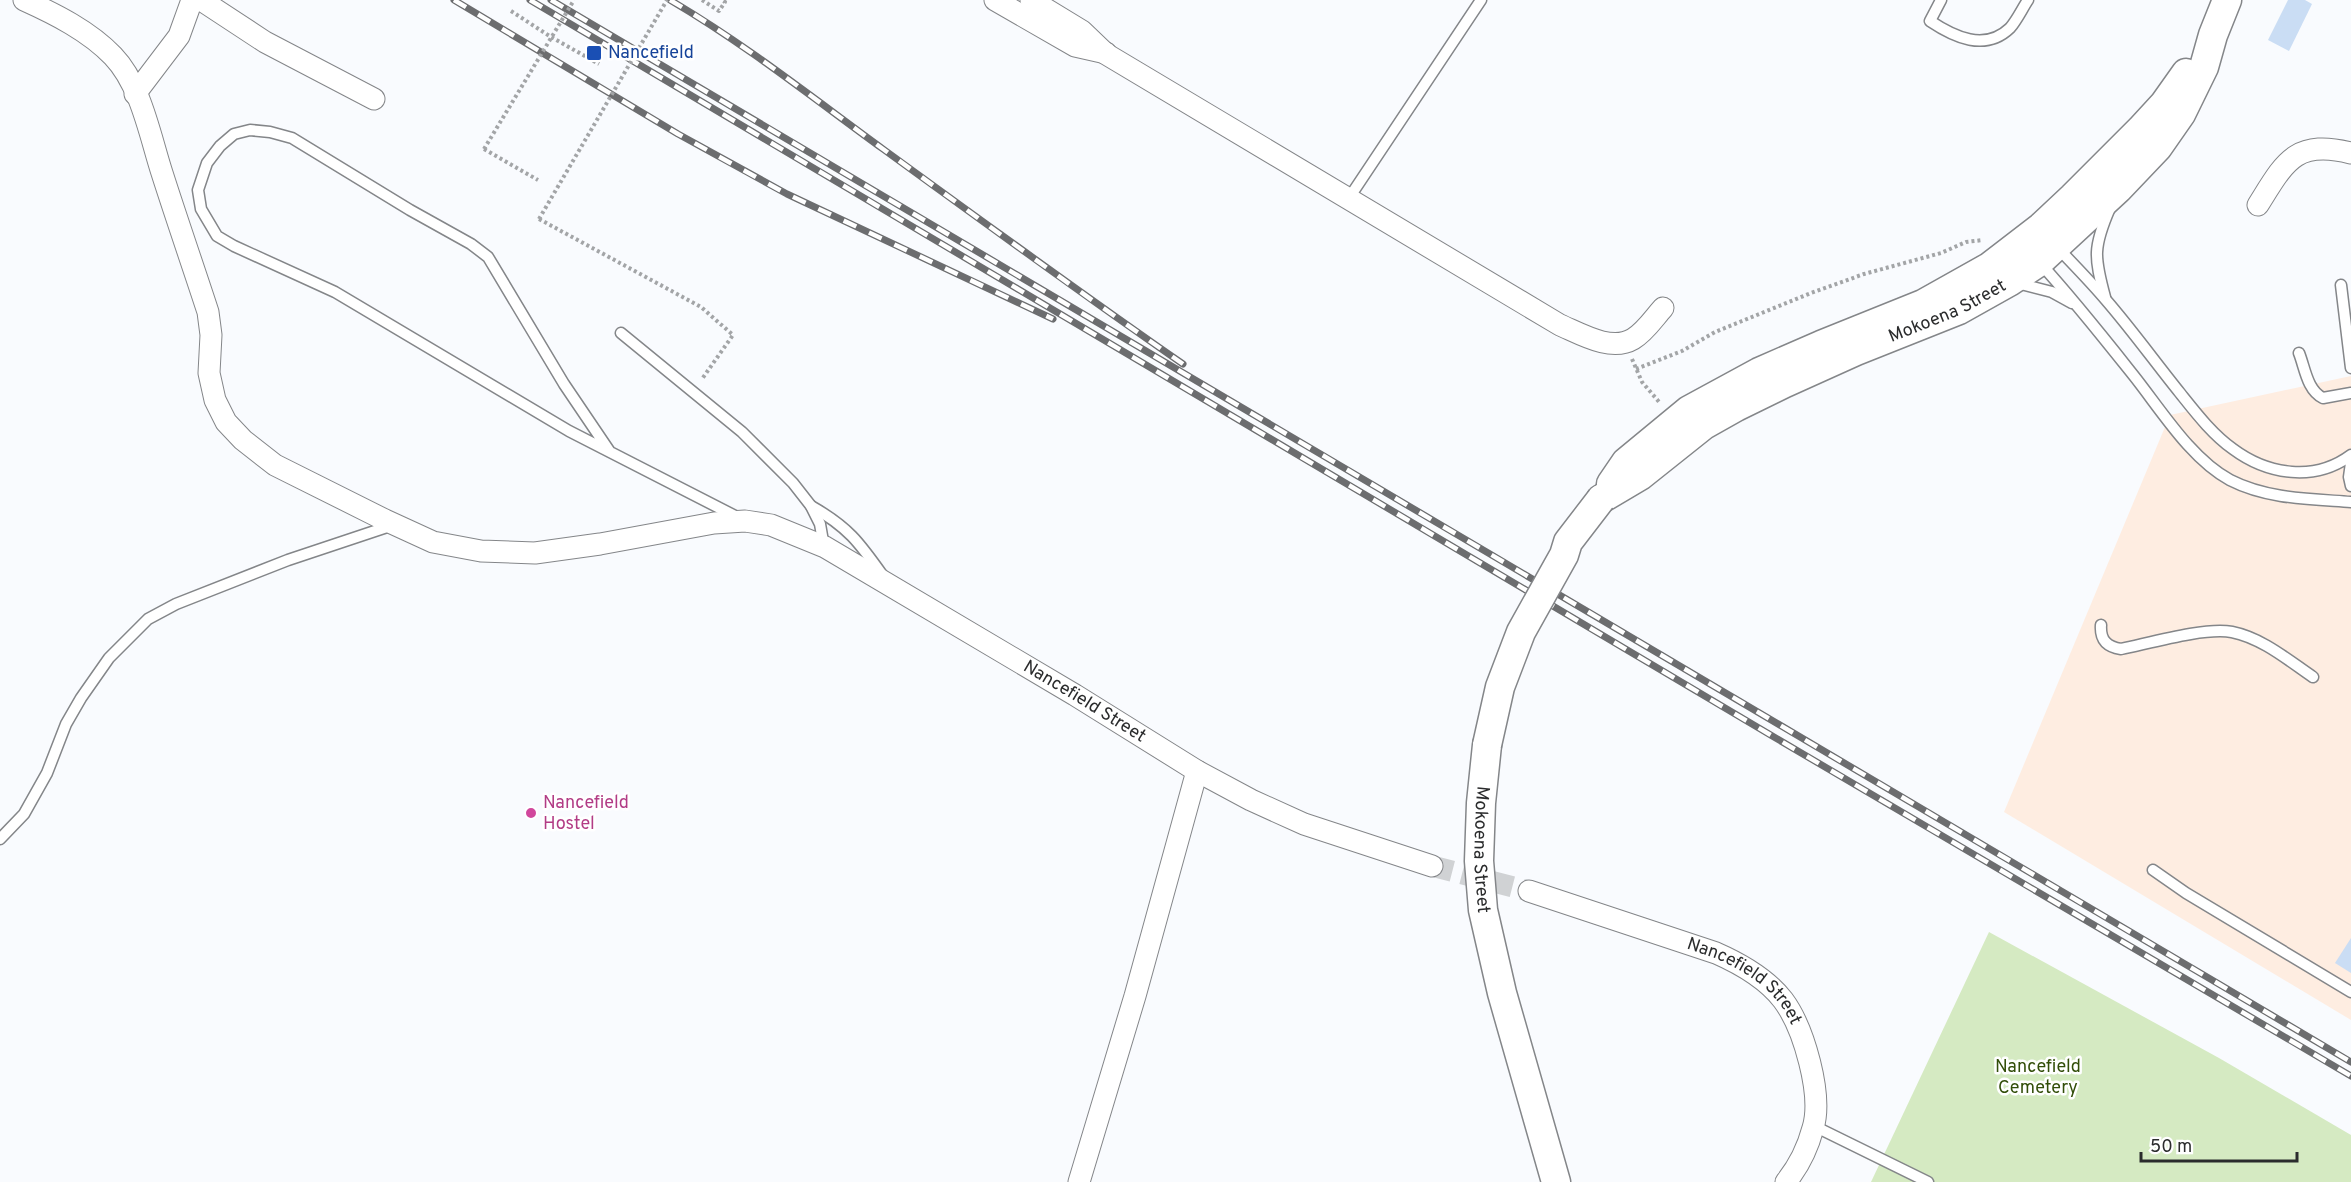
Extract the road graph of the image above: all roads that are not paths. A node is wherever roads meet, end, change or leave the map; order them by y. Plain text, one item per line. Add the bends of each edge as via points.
1 (24, 0) edge
2 (192, 0) edge
3 (201, 0) edge
4 (995, 0) edge
5 (1031, 0) edge
6 (1481, 0) edge
7 (1941, 0) edge
8 (2028, 0) edge
9 (2227, 0) edge
10 (2213, 35) junction
11 (1106, 54) junction
12 (135, 94) junction
13 (374, 99) dead end
14 (2351, 153) edge
15 (2118, 189) junction
16 (1349, 198) junction
17 (2258, 205) dead end
18 (2029, 252) junction
19 (2341, 285) dead end
20 (2105, 299) junction
21 (1663, 308) dead end
22 (2085, 313) junction
23 (621, 333) dead end
24 (2299, 352) dead end
25 (2351, 369) edge
26 (2351, 393) edge
27 (610, 452) junction
28 (2351, 455) edge
29 (2351, 463) edge
30 (2351, 486) edge
31 (2351, 502) edge
32 (811, 506) junction
33 (745, 521) junction
34 (395, 524) junction
35 (825, 547) junction
36 (891, 586) junction
37 (2101, 625) dead end
38 (2313, 677) dead end
39 (1197, 771) junction
40 (0, 839) edge
41 (1432, 866) tunnel mouth
42 (2153, 870) dead end
43 (1529, 891) tunnel mouth
44 (2351, 992) edge
45 (1814, 1126) junction
46 (1079, 1182) edge
47 (1556, 1182) edge
48 (1786, 1182) edge
49 (1928, 1182) edge

1 - 12 street, Nancefield Street via 50,11 114,57
2 - 12 street via 178,36
3 - 13 street via 265,42
4 - 11 street via 1075,46
5 - 11 street via 1082,31
6 - 16 lane
7 - 8 lane via 1930,21 1952,36 1974,41 1995,39 2011,27
9 - 10 main road, Mokoena Street
10 - 15 main road, Mokoena Street via 2204,67 2181,114 2158,147
10 - 18 main road, Mokoena Street via 2164,104
11 - 16 street
12 - 34 street, Nancefield Street via 208,312 209,373 226,422 275,465
14 - 17 street via 2315,148 2295,155
15 - 18 main road, Mokoena Street
15 - 20 lane via 2097,241 2096,256
16 - 21 street via 1560,325 1592,339 1605,343 1633,339
18 - 20 lane
18 - 22 lane
18 - 22 lane via 2052,292
18 - 47 main road, Mokoena Street, bridge via 1989,267 1923,304 1737,383 1689,410 1601,499 1568,542 1521,632 1500,687 1487,745 1479,861 1483,910 1502,993
19 - 25 lane
20 - 28 lane via 2196,414 2233,450 2271,467 2302,474 2331,468
22 - 31 lane via 2188,444 2229,479 2279,496
23 - 32 lane via 742,432
24 - 26 lane via 2313,391 2319,396
27 - 27 lane via 335,292 217,236 201,209 198,190 207,164 220,146 234,134 250,130 292,138 488,257
27 - 33 lane
29 - 30 lane
32 - 35 lane
32 - 36 lane via 855,538
33 - 34 street, Nancefield Street via 536,552 481,551 433,542
33 - 35 street, Nancefield Street via 771,525
34 - 40 lane via 176,603 148,619 109,658 81,698 24,814
35 - 36 street, Nancefield Street
36 - 39 street, Nancefield Street
37 - 38 lane via 2102,638 2112,648 2121,650 2213,631 2231,632 2267,646
39 - 41 street, Nancefield Street via 1304,824
39 - 46 street
42 - 44 lane
43 - 45 street, Nancefield Street via 1716,952 1764,980 1784,1000 1809,1056 1815,1093
45 - 48 street, Nancefield Street
45 - 49 lane

